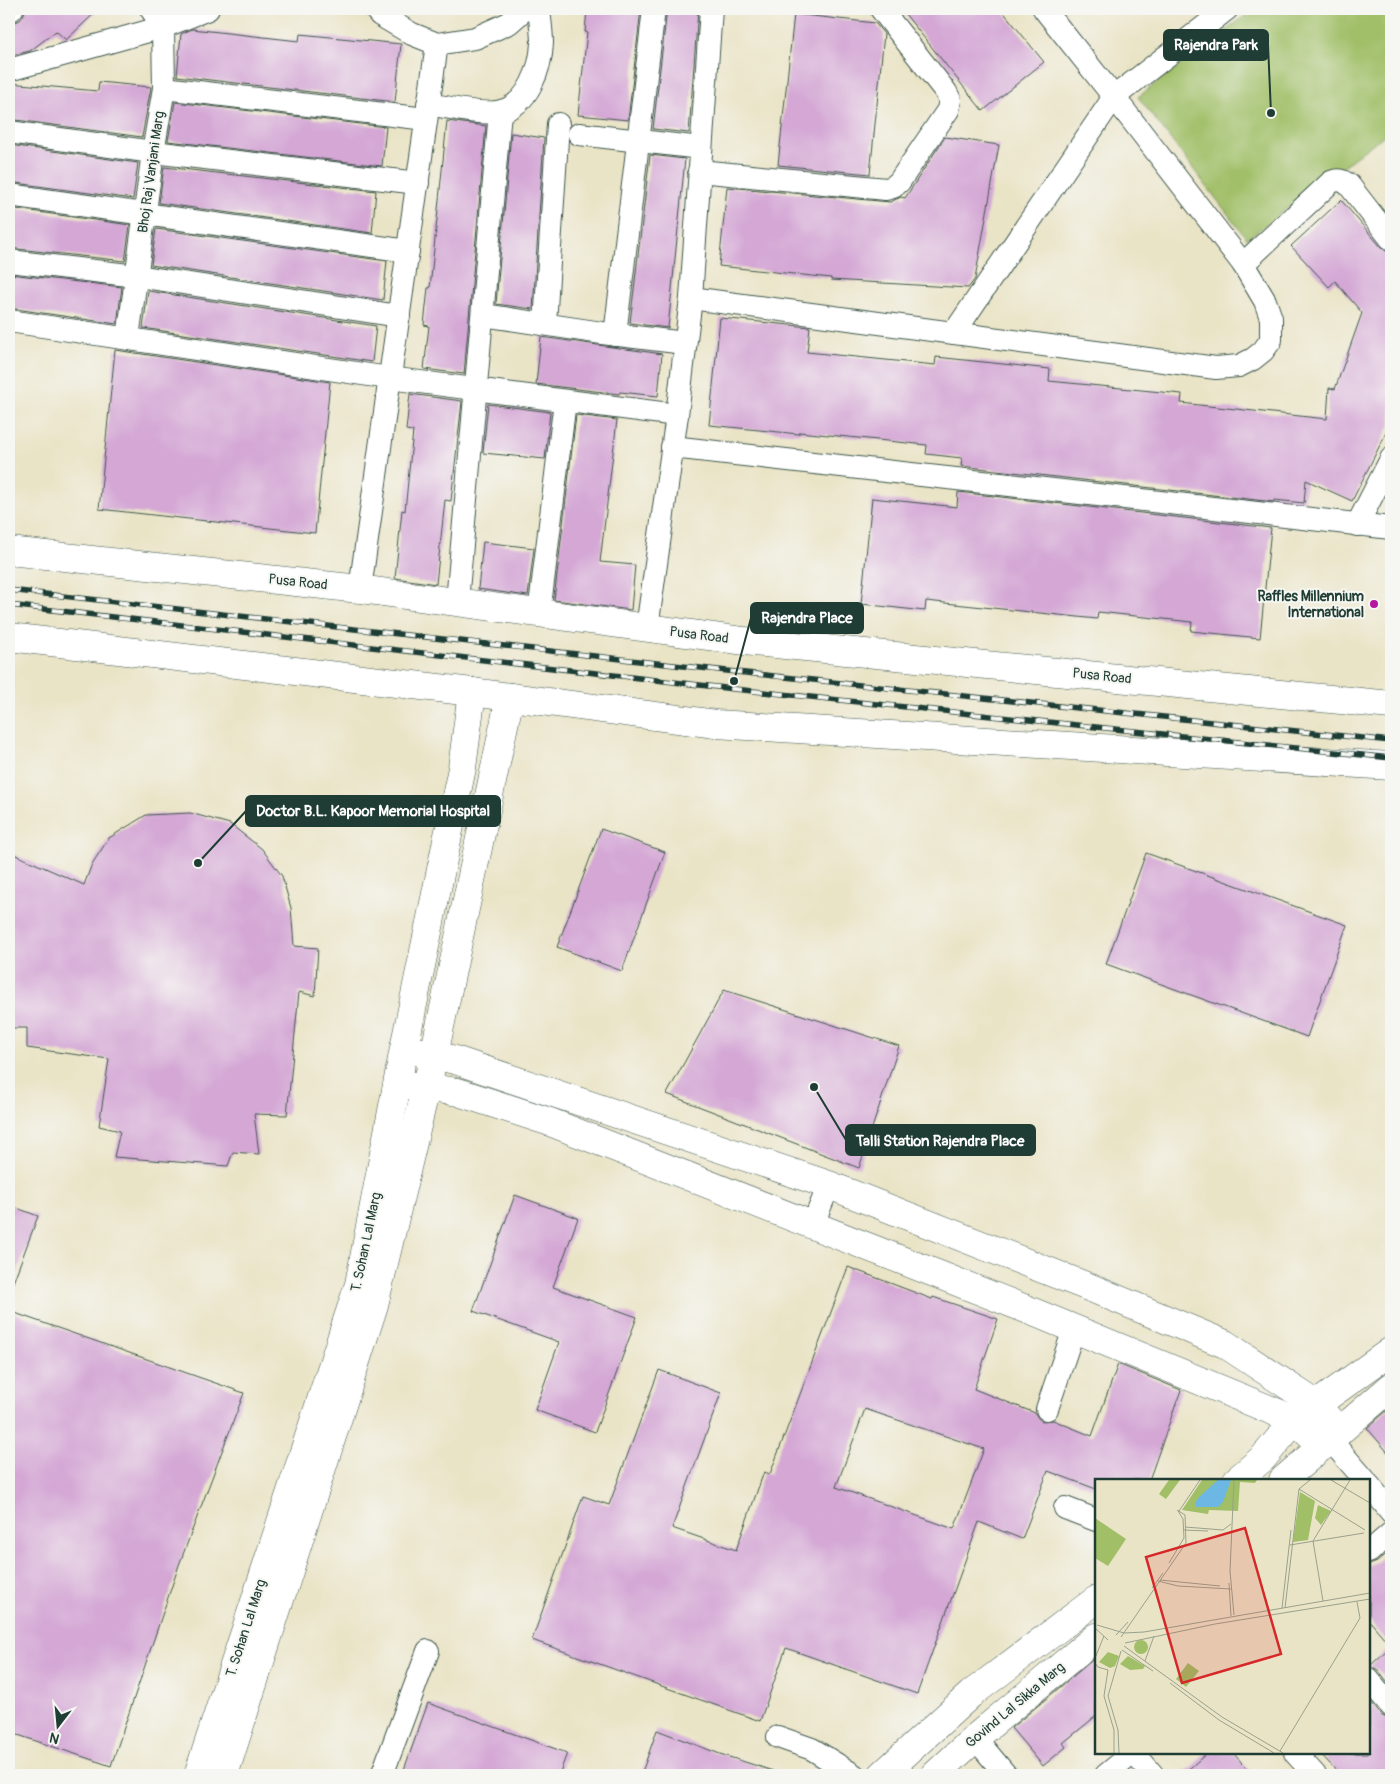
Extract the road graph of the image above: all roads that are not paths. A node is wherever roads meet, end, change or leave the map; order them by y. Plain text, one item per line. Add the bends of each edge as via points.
1 (12, 9) edge
2 (208, 9) edge
3 (375, 9) edge
4 (525, 9) edge
5 (539, 9) edge
6 (654, 9) edge
7 (710, 9) edge
8 (881, 9) edge
9 (1044, 9) edge
10 (1228, 9) edge
11 (9, 11) edge
12 (157, 18) edge
13 (437, 44) junction
14 (9, 70) edge
15 (164, 88) junction
16 (1114, 97) junction
17 (427, 112) junction
18 (500, 112) junction
19 (558, 124) dead end
20 (9, 132) edge
21 (579, 134) dead end
22 (639, 141) junction
23 (701, 148) junction
24 (153, 152) junction
25 (699, 171) junction
26 (418, 183) junction
27 (9, 195) edge
28 (145, 214) junction
29 (1391, 238) edge
30 (408, 251) junction
31 (9, 261) edge
32 (1243, 264) junction
33 (137, 276) junction
34 (691, 298) junction
35 (483, 315) junction
36 (399, 316) junction
37 (9, 321) edge
38 (545, 324) junction
39 (954, 333) junction
40 (615, 335) junction
41 (128, 338) junction
42 (685, 343) junction
43 (389, 378) junction
44 (477, 389) junction
45 (565, 401) junction
46 (677, 415) junction
47 (672, 447) junction
48 (1391, 459) edge
49 (1357, 525) junction
50 (1391, 528) edge
51 (9, 551) edge
52 (360, 589) junction
53 (457, 602) junction
54 (539, 614) junction
55 (647, 628) junction
56 (9, 637) edge
57 (472, 692) junction
58 (510, 697) junction
59 (1391, 705) edge
60 (1391, 766) edge
61 (404, 1048) junction
62 (434, 1055) junction
63 (398, 1084) junction
64 (427, 1087) junction
65 (829, 1185) junction
66 (812, 1224) junction
67 (1074, 1330) junction
68 (1391, 1350) edge
69 (1391, 1387) edge
70 (1047, 1409) dead end
71 (1305, 1412) junction
72 (1333, 1443) junction
73 (1238, 1479) edge
74 (1284, 1479) edge
75 (1364, 1479) edge
76 (1370, 1486) edge
77 (1064, 1508) dead end
78 (1391, 1512) edge
79 (1095, 1520) edge
80 (1391, 1533) edge
81 (1370, 1551) edge
82 (1095, 1601) edge
83 (1095, 1638) edge
84 (428, 1652) dead end
85 (1370, 1681) edge
86 (1391, 1706) edge
87 (778, 1737) dead end
88 (975, 1738) junction
89 (1132, 1754) edge
90 (1134, 1754) edge
91 (1296, 1754) edge
92 (198, 1775) edge
93 (224, 1775) edge
94 (382, 1775) edge
95 (854, 1775) edge
96 (882, 1775) edge
97 (935, 1775) edge
98 (1006, 1775) edge
99 (1106, 1775) edge
100 (1153, 1775) edge
101 (1315, 1775) edge

1 - 11 street
2 - 12 street
3 - 13 street via 412,34
4 - 13 street via 509,23 476,38
5 - 18 street via 542,44 539,64 525,94 515,105
6 - 22 street
7 - 23 street
8 - 25 street via 950,100 948,110 893,187 886,189
9 - 16 street
10 - 16 street
12 - 14 street
12 - 15 street, Bhoj Raj Vanjani Marg
13 - 17 street
15 - 17 street
15 - 24 street, Bhoj Raj Vanjani Marg
16 - 32 street
16 - 39 street
17 - 18 street
17 - 26 street
18 - 35 street
19 - 38 street
20 - 24 street
21 - 22 street
22 - 23 street
22 - 40 street
23 - 25 street
24 - 26 street
24 - 28 street, Bhoj Raj Vanjani Marg
25 - 34 street
26 - 30 street
27 - 28 street
28 - 30 street
28 - 33 street, Bhoj Raj Vanjani Marg
29 - 32 street via 1349,184 1337,180 1331,182
30 - 36 street
31 - 33 street
32 - 39 street via 1265,301 1271,318 1270,340 1263,352 1238,366 1216,368
33 - 36 street
33 - 41 street, Bhoj Raj Vanjani Marg
34 - 39 street
34 - 42 street
35 - 38 street
35 - 44 street
36 - 43 street
37 - 41 street
38 - 40 street
40 - 42 street
41 - 43 street
42 - 46 street
43 - 44 street
43 - 52 street
44 - 45 street
44 - 53 street
45 - 46 street
45 - 54 street
46 - 47 street
47 - 49 street
47 - 55 street
48 - 49 street
49 - 50 street
51 - 52 street, Pusa Road
52 - 53 street, Pusa Road
53 - 54 street, Pusa Road
54 - 55 street, Pusa Road
55 - 59 street, Pusa Road via 744,641
56 - 57 street
57 - 58 street
57 - 61 street, T. Sohan Lal Marg via 462,768
58 - 60 street via 716,724
58 - 62 street, T. Sohan Lal Marg
61 - 62 street
61 - 63 street, T. Sohan Lal Marg
62 - 64 street, T. Sohan Lal Marg
62 - 65 street
63 - 64 street
63 - 92 street, T. Sohan Lal Marg via 359,1284
64 - 66 street via 458,1092 550,1122
64 - 93 street, T. Sohan Lal Marg via 374,1305
65 - 66 street
65 - 71 street via 1224,1344
66 - 67 street
67 - 70 street
67 - 71 street
68 - 71 street
69 - 72 street
71 - 72 street
71 - 73 street via 1263,1458
72 - 74 street
72 - 75 street
76 - 78 street
77 - 79 street
80 - 81 street
82 - 96 street via 971,1694
83 - 88 street, Govind Lal Sikka Marg
84 - 94 street
85 - 86 street
87 - 95 street via 812,1749
88 - 97 street, Govind Lal Sikka Marg
88 - 98 street
89 - 99 street
90 - 100 street
91 - 101 street

